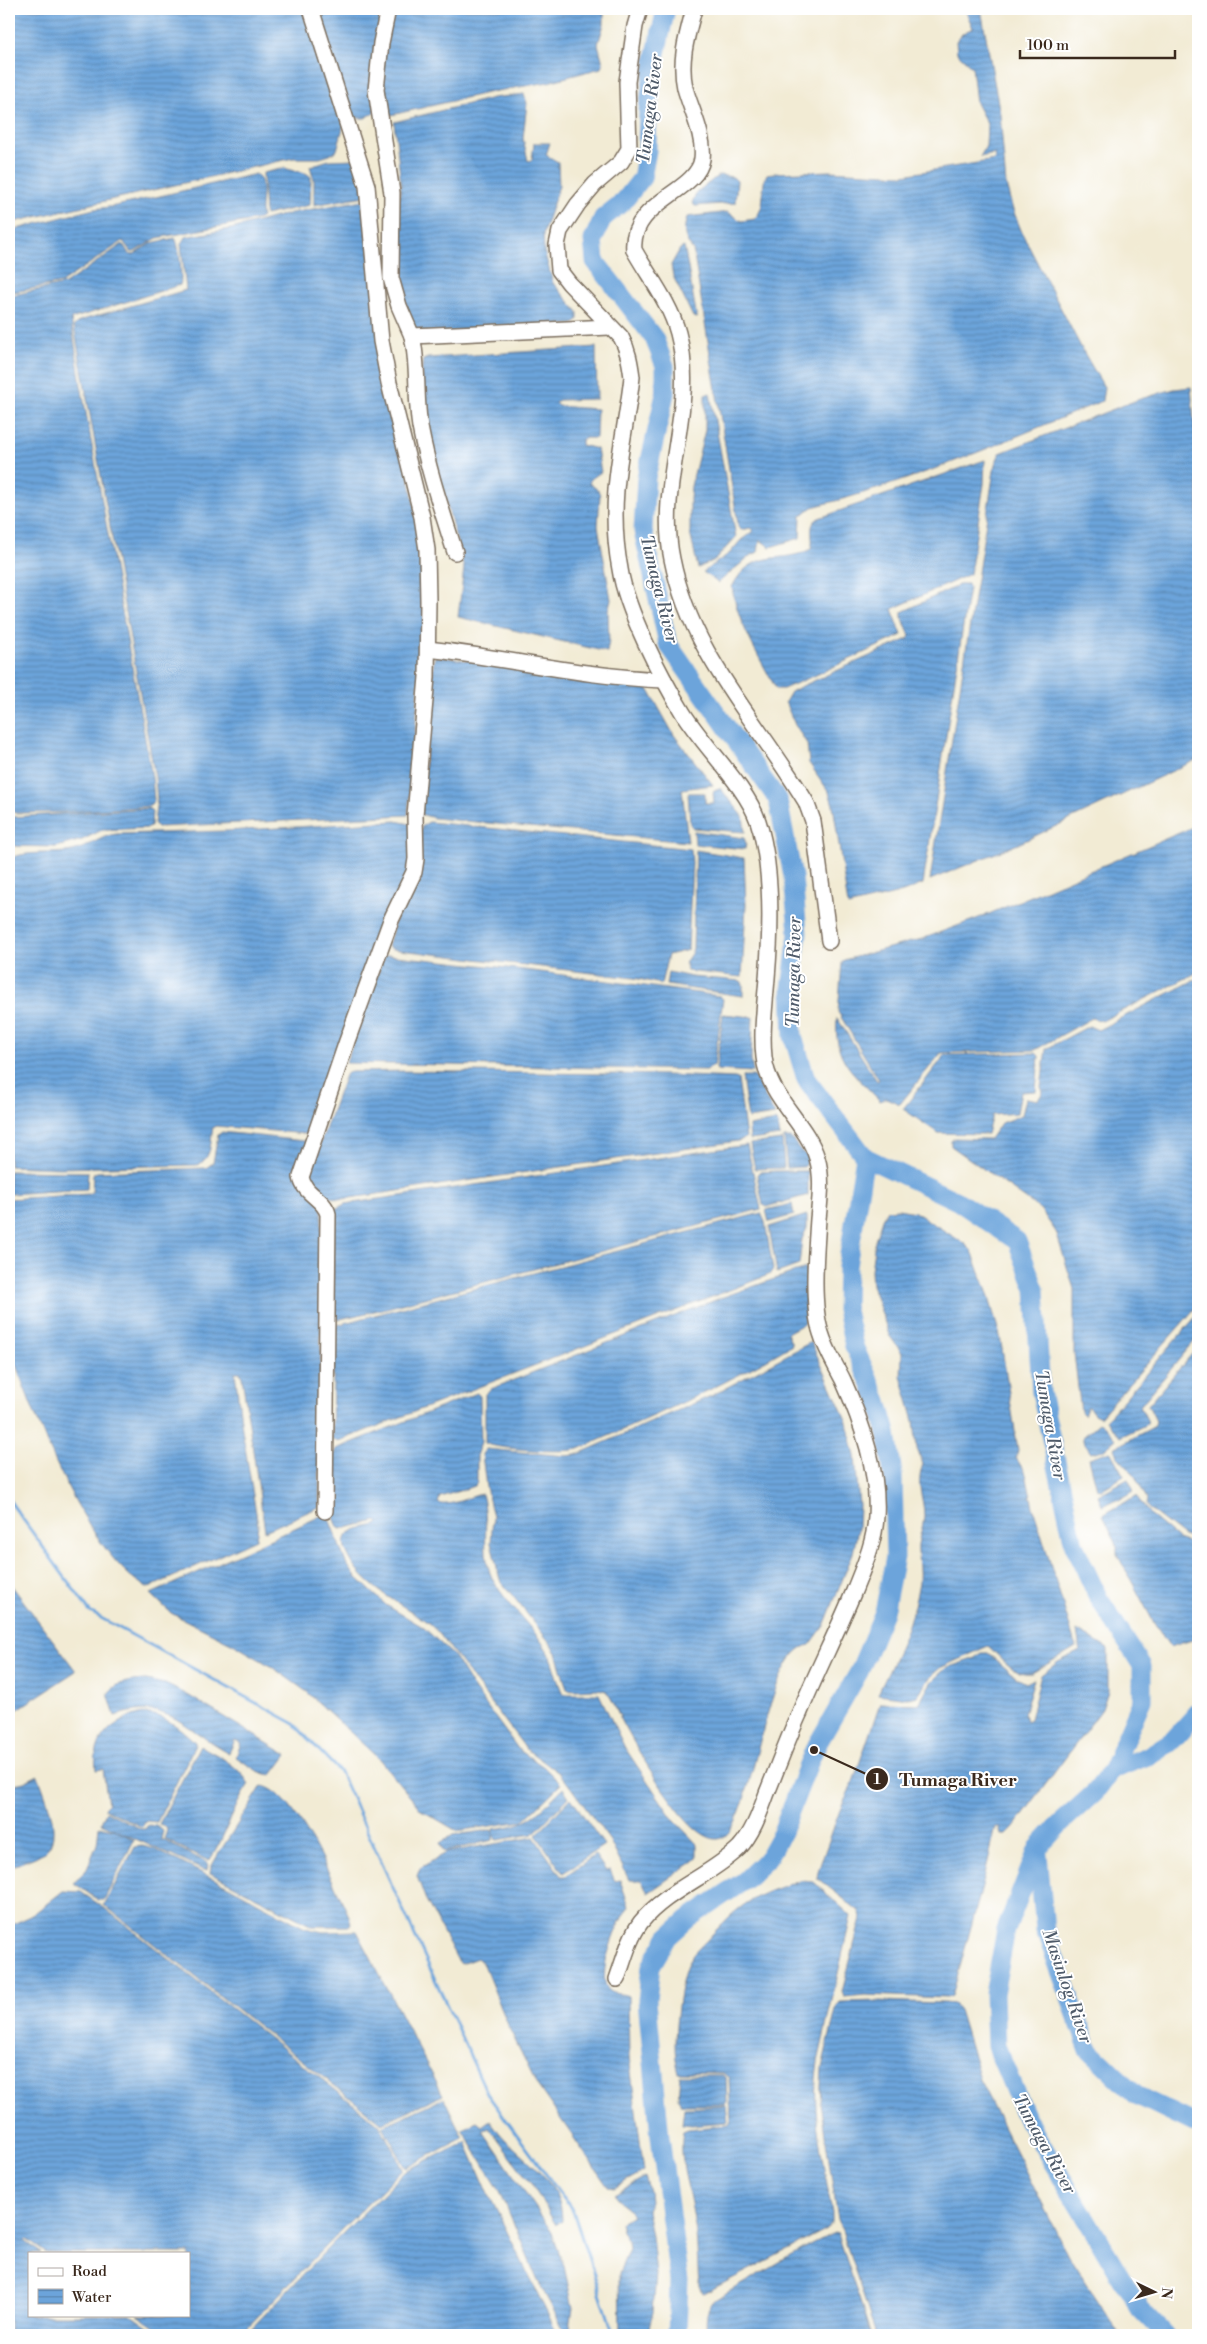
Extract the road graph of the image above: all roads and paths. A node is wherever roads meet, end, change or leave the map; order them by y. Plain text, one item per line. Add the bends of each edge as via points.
1 (311, 9) edge
2 (388, 9) edge
3 (640, 9) edge
4 (694, 9) edge
5 (610, 327) junction
6 (412, 336) junction
7 (455, 552) dead end
8 (428, 649) junction
9 (664, 680) junction
10 (829, 941) dead end
11 (324, 1510) dead end
12 (617, 1979) dead end

1 - 8 street via 367,186 383,349 427,550
2 - 6 street via 376,90 392,194 391,278
3 - 5 street via 627,82 629,149 621,162 578,204 560,231 557,245 559,270
4 - 10 street via 683,63 685,87 697,124 702,160 695,173 641,220 633,240 634,250 673,319 684,369 668,507 671,557 695,631 735,698 806,802 813,821
5 - 6 street
5 - 9 street via 627,348 632,377 616,487 620,572 635,616
6 - 7 street via 420,427
8 - 9 street via 582,674
8 - 11 street via 415,816 414,872 391,920 301,1177 306,1191 327,1208 328,1214
9 - 12 street via 685,717 754,810 760,827 770,934 764,1062 777,1092 817,1157 820,1194 816,1315 862,1432 875,1488 876,1517 867,1560 754,1827 739,1847 658,1906 640,1923

